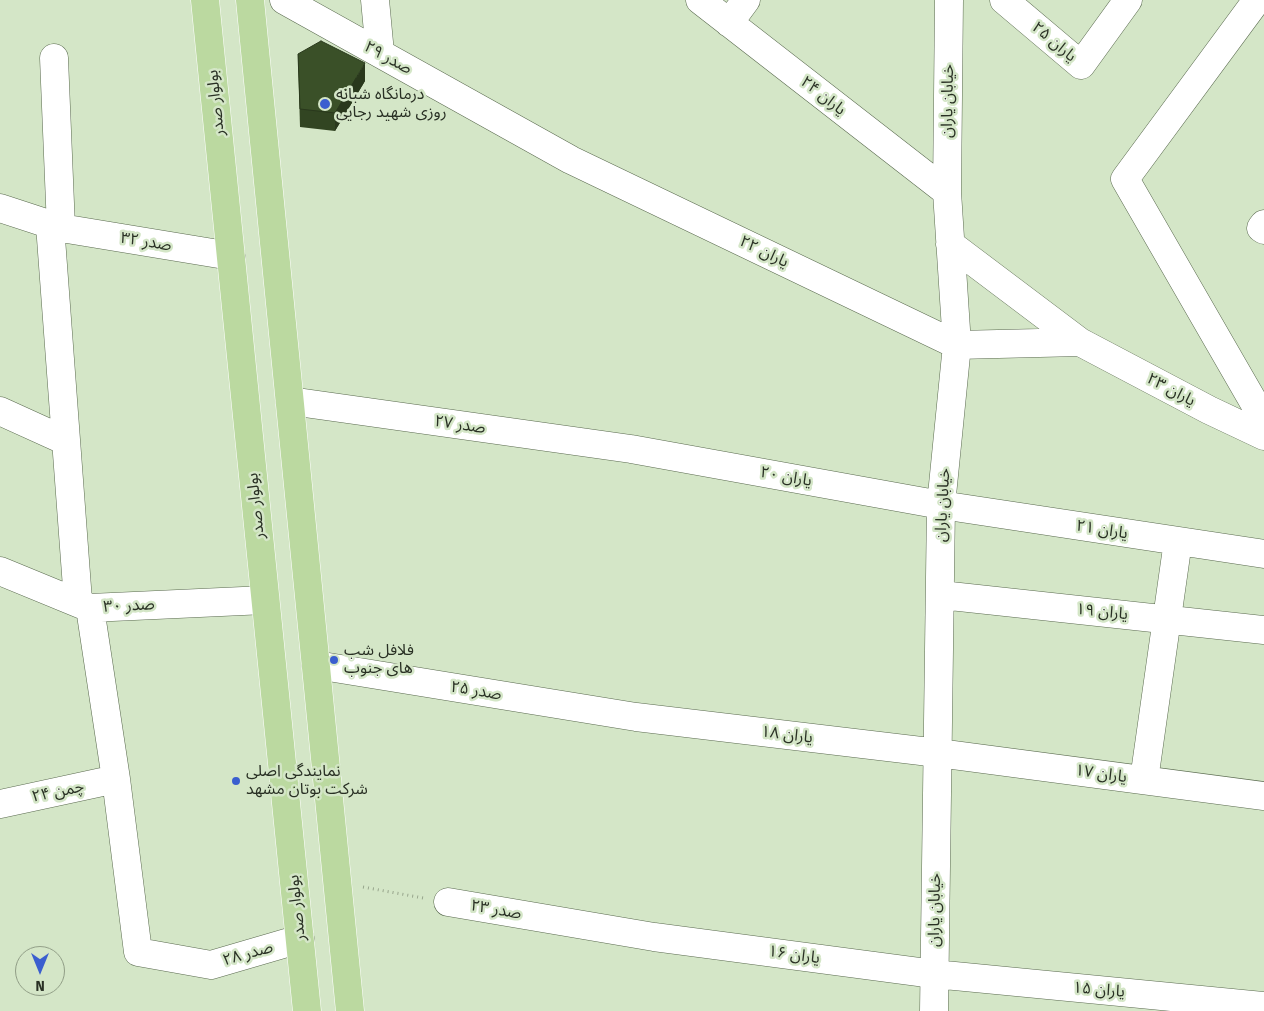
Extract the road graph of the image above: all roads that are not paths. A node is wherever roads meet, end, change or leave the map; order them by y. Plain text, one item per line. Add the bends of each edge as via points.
1 (205, 0) edge
2 (250, 0) edge
3 (284, 0) edge
4 (375, 0) edge
5 (700, 0) edge
6 (746, 0) edge
7 (950, 0) edge
8 (1004, 0) edge
9 (1128, 0) edge
10 (1257, 0) edge
11 (729, 23) junction
12 (380, 53) junction
13 (54, 58) dead end
14 (571, 160) joint
15 (947, 192) junction
16 (0, 208) edge
17 (1264, 224) edge
18 (56, 226) junction
19 (1264, 230) edge
20 (950, 244) junction
21 (231, 256) junction
22 (1080, 342) junction
23 (957, 345) junction
24 (290, 401) junction
25 (0, 411) edge
26 (1264, 420) edge
27 (1264, 436) edge
28 (66, 441) junction
29 (631, 448) joint
30 (941, 505) junction
31 (1178, 541) junction
32 (1264, 554) edge
33 (0, 571) edge
34 (941, 595) junction
35 (265, 600) junction
36 (84, 605) junction
37 (1167, 619) junction
38 (1264, 630) edge
39 (316, 665) junction
40 (636, 717) joint
41 (938, 753) junction
42 (116, 780) junction
43 (1144, 780) junction
44 (1264, 796) edge
45 (0, 804) edge
46 (448, 902) road end
47 (654, 937) joint
48 (300, 939) junction
49 (934, 974) junction
50 (1264, 1006) edge
51 (307, 1011) edge
52 (350, 1011) edge
53 (934, 1011) edge

1 - 21 main road, بولوار صدر
2 - 24 main road
3 - 12 street, صدر ۲۹
4 - 12 street
5 - 11 street, یاران ۲۴
6 - 11 street
7 - 15 street, خیابان یاران
8 - 9 street, یاران ۲۵ via 1081,65
10 - 26 street via 1126,178
11 - 15 street, یاران ۲۴
12 - 14 street, صدر ۲۹
13 - 18 street
14 - 23 street, یاران ۲۲
15 - 20 street, خیابان یاران
16 - 18 street, صدر ۳۲
17 - 19 street via 1261,228
18 - 21 street, صدر ۳۲
18 - 28 street
20 - 22 street, یاران ۲۳
20 - 23 street, خیابان یاران
21 - 35 main road, بولوار صدر
22 - 23 street, یاران ۲۳
22 - 27 street, یاران ۲۳
23 - 30 street, خیابان یاران
24 - 29 street, صدر ۲۷
24 - 39 main road
25 - 28 street
28 - 36 street
29 - 30 street, یاران ۲۰
30 - 31 street, یاران ۲۱
30 - 34 street, خیابان یاران
31 - 32 street, یاران ۲۱
31 - 37 street
33 - 36 street, صدر ۳۰
34 - 37 street, یاران ۱۹
34 - 41 street, خیابان یاران
35 - 36 street, صدر ۳۰
35 - 48 main road, بولوار صدر
36 - 42 street
37 - 38 street, یاران ۱۹
37 - 43 street
39 - 40 street, صدر ۲۵
39 - 52 main road
40 - 41 street, یاران ۱۸
41 - 43 street, یاران ۱۷
41 - 49 street, خیابان یاران
42 - 45 street, چمن ۲۴
42 - 48 street, صدر ۲۸ via 138,952 211,965
43 - 44 street, یاران ۱۷
46 - 47 street, صدر ۲۳
47 - 49 street, یاران ۱۶
48 - 51 main road, بولوار صدر
49 - 50 street, یاران ۱۵
49 - 53 street, خیابان یاران

